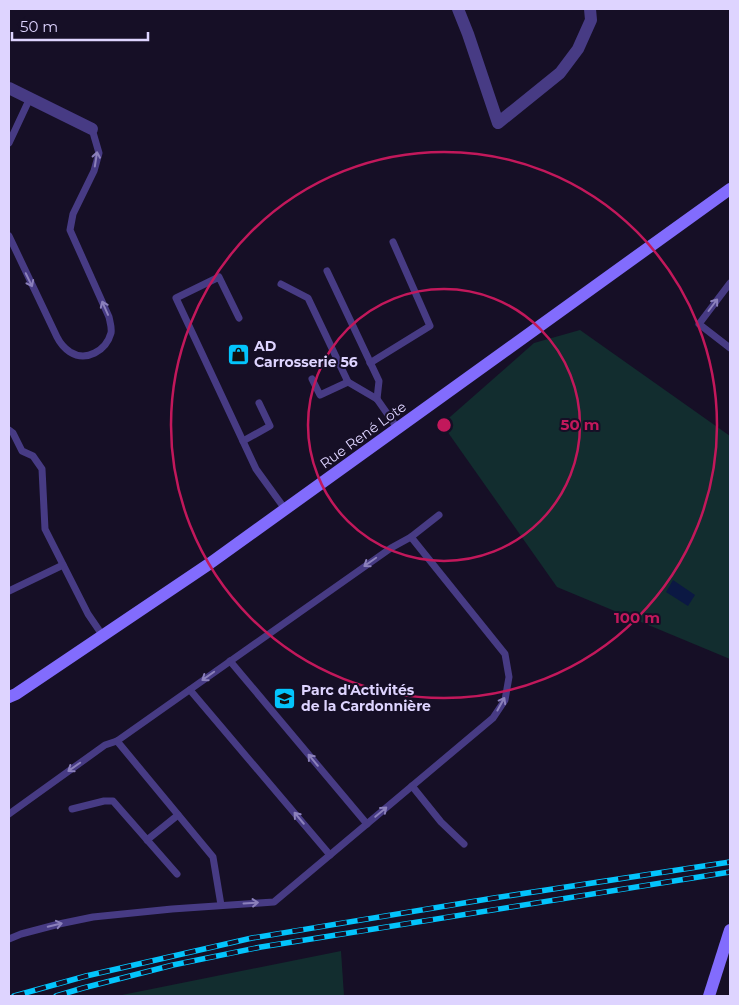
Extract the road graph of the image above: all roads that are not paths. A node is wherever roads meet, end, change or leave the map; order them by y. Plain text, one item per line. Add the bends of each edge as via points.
1 (458, 9) edge
2 (590, 9) edge
3 (9, 88) edge
4 (30, 98) junction
5 (92, 129) joint
6 (9, 143) edge
7 (730, 190) edge
8 (9, 236) edge
9 (393, 242) dead end
10 (328, 271) dead end
11 (730, 283) edge
12 (281, 284) dead end
13 (240, 318) dead end
14 (730, 348) edge
15 (370, 363) junction
16 (312, 379) dead end
17 (348, 382) junction
18 (377, 399) junction
19 (259, 403) dead end
20 (398, 429) junction
21 (9, 430) edge
22 (243, 441) junction
23 (285, 509) junction
24 (439, 515) dead end
25 (411, 537) junction
26 (63, 565) junction
27 (9, 591) edge
28 (103, 636) junction
29 (230, 661) junction
30 (190, 690) junction
31 (9, 697) edge
32 (117, 741) junction
33 (412, 786) junction
34 (72, 809) dead end
35 (9, 814) edge
36 (178, 815) junction
37 (367, 824) junction
38 (147, 840) junction
39 (464, 844) dead end
40 (330, 855) junction
41 (176, 874) dead end
42 (221, 906) junction
43 (730, 930) edge
44 (9, 939) edge
45 (709, 996) edge

1 - 2 street via 498,123 560,73 578,50 591,20
3 - 4 street
4 - 5 street
4 - 6 lane
8 -> 5 lane via 62,346 79,356 92,355 103,348 111,332 109,317 70,230 73,214 94,171 98,153
7 - 20 main road, Rue René Lote
9 - 15 lane via 430,326
10 - 15 lane
14 -> 11 lane via 698,324
12 - 17 lane via 308,298
13 - 22 lane via 219,277 176,298
15 - 18 lane via 379,381
16 - 17 lane via 320,395
17 - 18 lane
18 - 20 lane
19 - 22 lane via 270,426
20 - 23 main road, Rue René Lote
21 - 26 lane via 22,451 33,456 42,469 45,529
22 - 23 lane via 256,469
23 - 28 main road, Rue René Lote
24 - 25 lane
25 -> 29 lane
33 -> 25 lane via 493,718 505,700 509,677 505,654
26 - 27 lane
26 - 28 lane
28 - 31 main road, Rue René Lote
29 -> 30 lane
37 -> 29 lane
30 - 32 lane
40 -> 30 lane
32 -> 35 lane via 105,745
32 - 36 lane
37 -> 33 lane
33 - 39 lane
34 - 38 lane via 104,800 113,802
36 - 38 lane
36 - 42 lane via 213,857
37 - 40 lane
38 - 41 lane
42 -> 40 lane via 274,902
44 -> 42 lane via 93,917
43 - 45 main road

